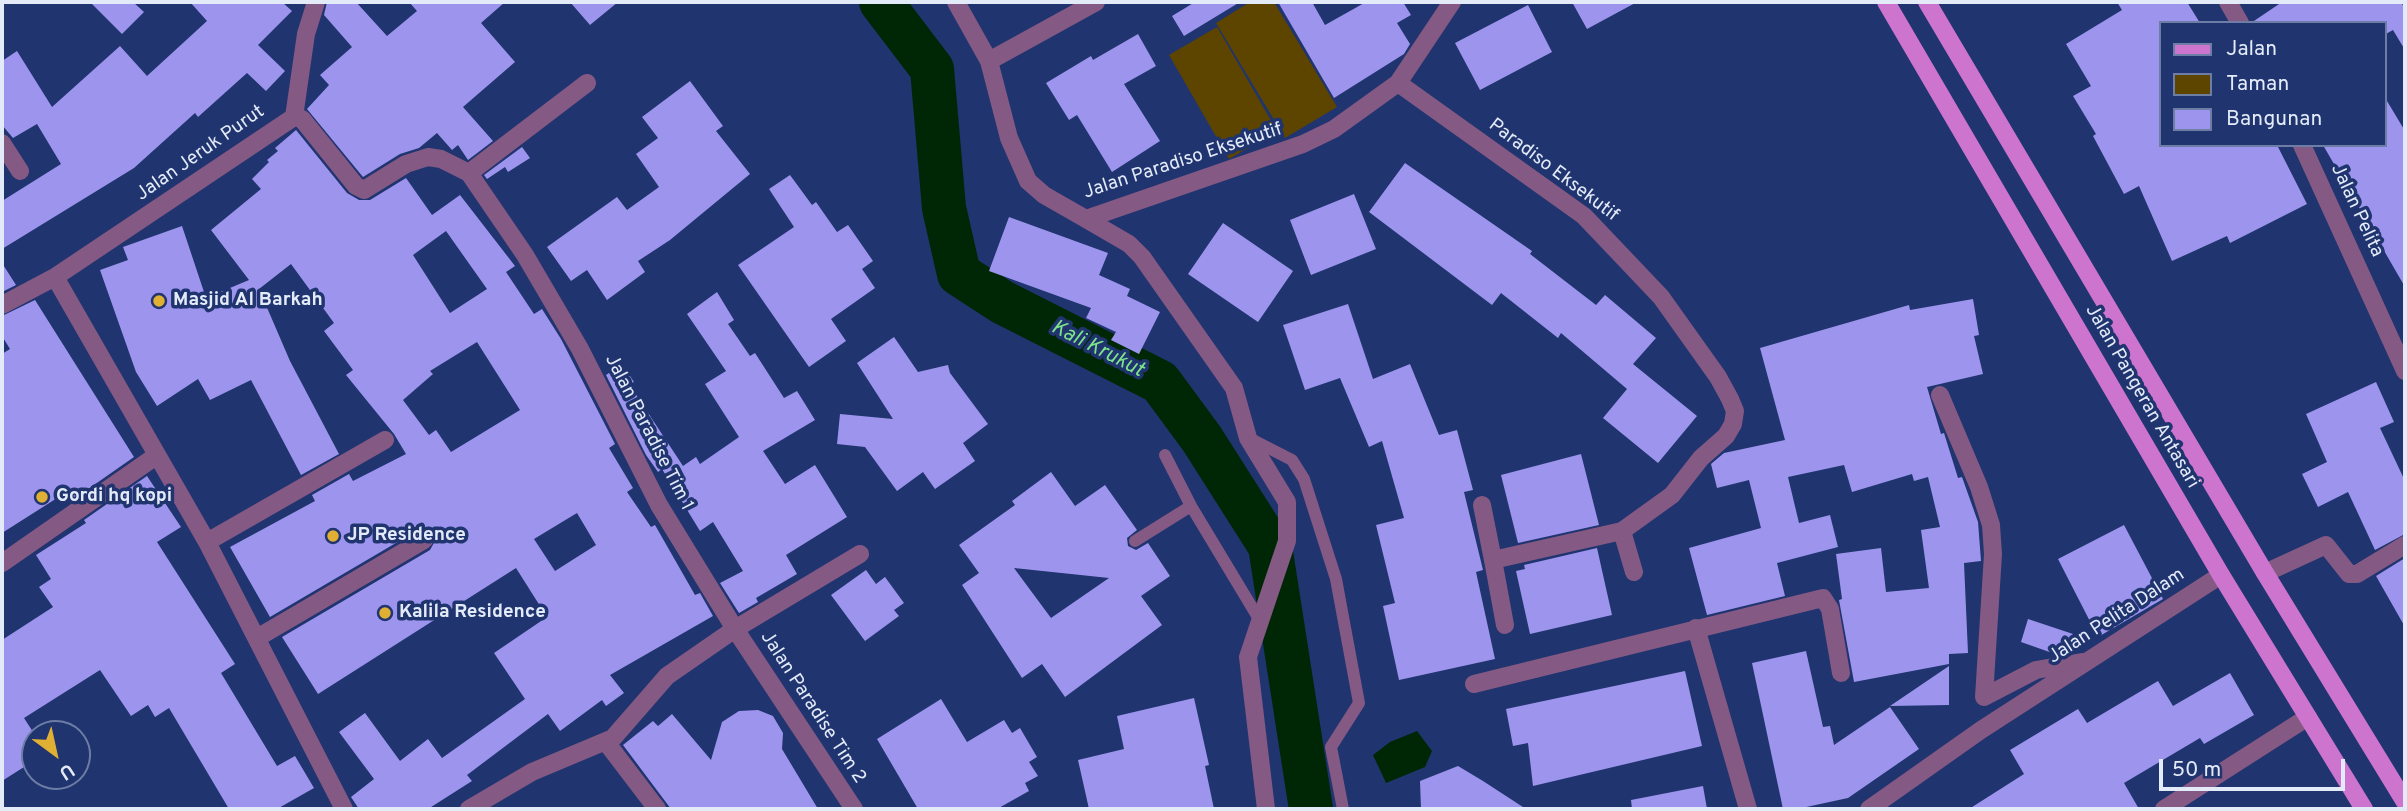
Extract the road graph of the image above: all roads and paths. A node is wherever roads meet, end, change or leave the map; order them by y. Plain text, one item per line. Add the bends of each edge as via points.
1 (316, 2) edge
2 (956, 2) edge
3 (1096, 2) edge
4 (1452, 2) edge
5 (1886, 2) edge
6 (1927, 2) edge
7 (2232, 3) edge
8 (2239, 21) edge
9 (989, 61) junction
10 (587, 83) dead end
11 (1398, 83) junction
12 (295, 117) junction
13 (2, 143) edge
14 (2303, 147) edge
15 (20, 171) dead end
16 (469, 173) junction
17 (1086, 219) junction
18 (55, 277) junction
19 (2, 305) edge
20 (2405, 372) edge
21 (1940, 395) dead end
22 (1248, 438) junction
23 (385, 440) dead end
24 (1166, 455) dead end
25 (156, 456) junction
26 (1482, 505) dead end
27 (1191, 506) junction
28 (1622, 531) junction
29 (424, 540) dead end
30 (1135, 541) dead end
31 (207, 542) junction
32 (2405, 545) edge
33 (860, 554) dead end
34 (1493, 561) junction
35 (2, 563) edge
36 (1634, 572) dead end
37 (2265, 573) junction
38 (2221, 575) junction
39 (1263, 611) junction
40 (1505, 625) dead end
41 (1696, 628) junction
42 (735, 629) junction
43 (257, 638) junction
44 (2086, 663) junction
45 (1841, 673) dead end
46 (1474, 684) dead end
47 (2308, 717) junction
48 (606, 742) junction
49 (2399, 779) edge
50 (2405, 802) edge
51 (344, 809) edge
52 (469, 809) edge
53 (657, 809) edge
54 (853, 809) edge
55 (1266, 809) edge
56 (1343, 809) edge
57 (1748, 809) edge
58 (1869, 809) edge
59 (2164, 809) edge
60 (2364, 809) edge

1 - 12 street via 306,34
2 - 9 street, Jalan Paradiso Eksekutif
3 - 9 street
4 - 11 street, Jalan Paradiso Eksekutif
5 - 38 main road, Jalan Pangeran Antasari
6 - 37 main road, Jalan Pangeran Antasari
7 - 8 street
9 - 17 street, Jalan Paradiso Eksekutif via 1009,138 1028,181
10 - 16 street
11 - 17 street, Jalan Paradiso Eksekutif via 1303,144
11 - 28 street, Paradiso Eksekutif via 1594,226 1661,296 1730,399 1735,411 1726,436 1701,458 1672,495
12 - 16 street, Jalan Jeruk Purut via 302,119 364,191 406,164 428,157
12 - 18 street, Jalan Jeruk Purut
13 - 15 street
14 - 20 street, Jalan Pelita
16 - 42 street, Jalan Paradise Tim 1 via 589,365 659,505
17 - 22 street via 1142,257 1234,388
18 - 19 street, Jalan Jeruk Purut
18 - 25 street
21 - 44 street via 1991,525 1984,696 2036,670
22 - 39 street via 1287,502 1287,541
22 - 56 lane via 1292,460 1304,479 1336,579 1359,703 1331,747
23 - 31 street
24 - 27 lane
25 - 31 street
25 - 35 street
26 - 34 street
27 - 30 lane
27 - 39 lane
28 - 34 street
28 - 36 street
29 - 43 street
31 - 43 street
32 - 37 street via 2357,574 2350,574 2326,545
33 - 42 street
34 - 40 street
37 - 49 main road, Jalan Pangeran Antasari
38 - 44 street, Jalan Pelita Dalam
38 - 47 main road, Jalan Pangeran Antasari
39 - 55 street via 1248,657
41 - 45 street via 1823,598 1830,609
41 - 46 street
41 - 57 street
42 - 48 street via 667,676
42 - 54 street, Jalan Paradise Tim 2
43 - 51 street
44 - 58 street, Jalan Pelita Dalam
47 - 59 street
47 - 60 main road, Jalan Pangeran Antasari
48 - 52 street via 532,772
48 - 53 street
49 - 50 main road, Jalan Pangeran Antasari

